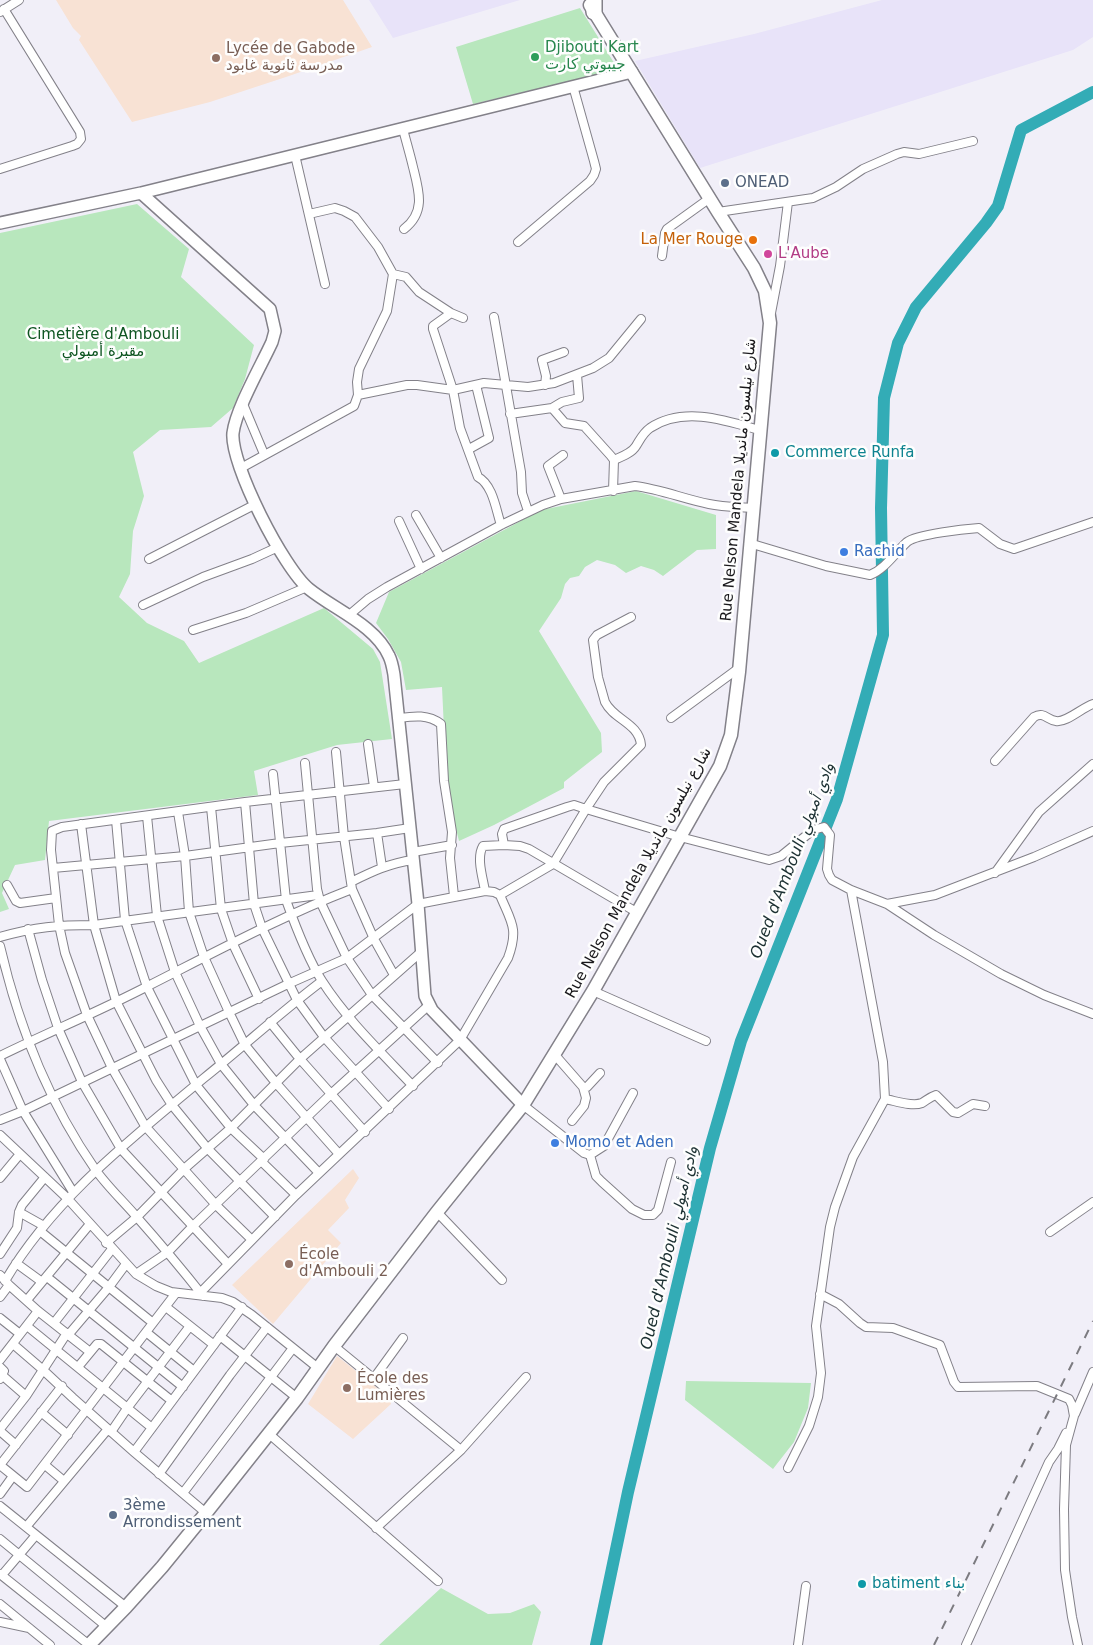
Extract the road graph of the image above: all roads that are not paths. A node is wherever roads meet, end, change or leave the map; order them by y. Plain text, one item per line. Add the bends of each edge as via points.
1 (19, 0) edge
2 (592, 4) edge
3 (2, 11) edge
4 (632, 72) junction
5 (574, 86) junction
6 (403, 128) junction
7 (973, 141) dead end
8 (295, 155) junction
9 (0, 169) edge
10 (142, 193) junction
11 (710, 198) junction
12 (788, 202) junction
13 (718, 212) junction
14 (310, 214) junction
15 (0, 223) edge
16 (404, 229) dead end
17 (518, 242) dead end
18 (662, 256) dead end
19 (393, 274) junction
20 (324, 284) dead end
21 (452, 313) junction
22 (494, 317) dead end
23 (463, 318) dead end
24 (641, 319) dead end
25 (770, 322) junction
26 (564, 352) dead end
27 (577, 375) junction
28 (476, 385) junction
29 (507, 385) junction
30 (544, 385) junction
31 (453, 390) junction
32 (358, 395) junction
33 (243, 404) junction
34 (552, 408) junction
35 (510, 414) junction
36 (759, 430) junction
37 (469, 449) junction
38 (264, 454) junction
39 (563, 454) dead end
40 (614, 460) junction
41 (240, 468) junction
42 (613, 491) junction
43 (561, 500) junction
44 (256, 504) junction
45 (752, 508) junction
46 (528, 512) junction
47 (416, 515) dead end
48 (399, 521) dead end
49 (1093, 522) edge
50 (501, 525) junction
51 (750, 543) junction
52 (278, 546) junction
53 (441, 558) junction
54 (149, 559) dead end
55 (421, 569) junction
56 (308, 588) junction
57 (143, 605) dead end
58 (348, 616) junction
59 (630, 616) dead end
60 (193, 630) dead end
61 (739, 668) junction
62 (1093, 704) edge
63 (398, 718) junction
64 (671, 718) dead end
65 (368, 744) dead end
66 (336, 752) dead end
67 (995, 761) dead end
68 (304, 763) dead end
69 (1093, 764) edge
70 (273, 774) dead end
71 (405, 784) junction
72 (374, 787) junction
73 (340, 791) junction
74 (307, 794) junction
75 (276, 799) junction
76 (245, 802) junction
77 (211, 807) junction
78 (586, 809) junction
79 (178, 812) junction
80 (147, 816) junction
81 (116, 820) junction
82 (81, 824) junction
83 (410, 828) junction
84 (1093, 831) edge
85 (377, 833) junction
86 (344, 837) junction
87 (680, 837) junction
88 (313, 840) junction
89 (280, 843) junction
90 (452, 845) junction
91 (504, 845) junction
92 (248, 847) junction
93 (216, 851) junction
94 (185, 856) junction
95 (413, 856) junction
96 (151, 859) junction
97 (119, 861) junction
98 (553, 864) junction
99 (86, 865) junction
100 (382, 867) junction
101 (53, 868) junction
102 (995, 873) junction
103 (7, 885) dead end
104 (351, 886) junction
105 (851, 890) junction
106 (485, 891) junction
107 (500, 895) junction
108 (454, 896) junction
109 (56, 898) junction
110 (319, 898) junction
111 (286, 900) junction
112 (254, 904) junction
113 (418, 904) junction
114 (887, 904) junction
115 (221, 909) junction
116 (189, 912) junction
117 (638, 913) junction
118 (157, 916) junction
119 (291, 916) junction
120 (125, 920) junction
121 (59, 925) junction
122 (94, 925) junction
123 (262, 928) junction
124 (28, 929) junction
125 (0, 937) edge
126 (374, 939) junction
127 (233, 944) junction
128 (0, 946) edge
129 (421, 952) junction
130 (204, 957) junction
131 (347, 958) junction
132 (175, 972) junction
133 (317, 972) junction
134 (394, 975) junction
135 (322, 981) junction
136 (288, 984) junction
137 (147, 987) junction
138 (593, 990) junction
139 (372, 995) junction
140 (259, 999) junction
141 (297, 1000) junction
142 (116, 1001) junction
143 (428, 1005) junction
144 (229, 1012) junction
145 (1093, 1014) edge
146 (87, 1015) junction
147 (348, 1016) junction
148 (270, 1022) junction
149 (200, 1026) junction
150 (403, 1027) junction
151 (58, 1028) junction
152 (324, 1038) junction
153 (172, 1040) junction
154 (460, 1040) junction
155 (30, 1041) junction
156 (706, 1041) dead end
157 (245, 1045) junction
158 (379, 1050) junction
159 (143, 1054) junction
160 (555, 1055) junction
161 (0, 1058) edge
162 (300, 1059) junction
163 (438, 1063) junction
164 (221, 1064) junction
165 (112, 1068) junction
166 (356, 1072) junction
167 (600, 1073) dead end
168 (82, 1082) junction
169 (276, 1083) junction
170 (196, 1085) junction
171 (413, 1086) junction
172 (583, 1087) junction
173 (632, 1093) dead end
174 (332, 1094) junction
175 (52, 1097) junction
176 (886, 1099) junction
177 (254, 1105) junction
178 (523, 1105) junction
179 (172, 1106) junction
180 (985, 1106) dead end
181 (389, 1109) junction
182 (23, 1111) junction
183 (308, 1118) junction
184 (0, 1120) edge
185 (572, 1121) dead end
186 (145, 1126) junction
187 (231, 1128) junction
188 (365, 1132) junction
189 (0, 1135) edge
190 (287, 1138) junction
191 (121, 1149) junction
192 (208, 1149) junction
193 (20, 1154) junction
194 (339, 1154) junction
195 (590, 1155) junction
196 (263, 1160) junction
197 (671, 1162) dead end
198 (184, 1169) junction
199 (96, 1170) junction
200 (319, 1173) junction
201 (45, 1177) junction
202 (0, 1178) edge
203 (240, 1182) junction
204 (160, 1192) junction
205 (70, 1195) junction
206 (296, 1196) junction
207 (1093, 1202) edge
208 (216, 1205) junction
209 (19, 1212) junction
210 (437, 1212) junction
211 (137, 1217) junction
212 (274, 1217) junction
213 (90, 1224) junction
214 (193, 1226) junction
215 (42, 1228) junction
216 (1050, 1232) dead end
217 (252, 1240) junction
218 (109, 1246) junction
219 (66, 1252) junction
220 (168, 1252) junction
221 (0, 1254) edge
222 (16, 1262) junction
223 (126, 1264) junction
224 (228, 1264) junction
225 (92, 1273) junction
226 (136, 1274) junction
227 (5, 1280) edge
228 (44, 1280) junction
229 (502, 1280) dead end
230 (109, 1287) junction
231 (176, 1293) junction
232 (202, 1294) junction
233 (820, 1294) junction
234 (0, 1296) edge
235 (73, 1298) junction
236 (27, 1300) junction
237 (166, 1307) junction
238 (242, 1307) junction
239 (38, 1310) junction
240 (90, 1311) junction
241 (0, 1318) edge
242 (153, 1322) junction
243 (54, 1323) junction
244 (27, 1326) junction
245 (190, 1326) junction
246 (267, 1327) junction
247 (146, 1332) junction
248 (20, 1334) junction
249 (68, 1334) junction
250 (220, 1336) junction
251 (403, 1338) dead end
252 (13, 1344) junction
253 (214, 1345) junction
254 (334, 1346) junction
255 (135, 1347) junction
256 (293, 1348) junction
257 (56, 1350) junction
258 (90, 1352) junction
259 (171, 1352) junction
260 (244, 1356) junction
261 (0, 1360) edge
262 (123, 1362) junction
263 (0, 1367) edge
264 (78, 1367) junction
265 (42, 1368) junction
266 (159, 1368) junction
267 (318, 1368) junction
268 (194, 1371) junction
269 (1093, 1372) edge
270 (526, 1377) dead end
271 (1, 1378) edge
272 (272, 1378) junction
273 (374, 1378) junction
274 (148, 1382) junction
275 (62, 1386) junction
276 (183, 1387) junction
277 (103, 1388) junction
278 (26, 1396) junction
279 (297, 1398) junction
280 (172, 1401) junction
281 (128, 1407) junction
282 (87, 1410) junction
283 (41, 1412) junction
284 (1074, 1416) junction
285 (1, 1425) edge
286 (152, 1428) junction
287 (109, 1430) junction
288 (268, 1433) junction
289 (68, 1435) junction
290 (16, 1445) junction
291 (461, 1450) junction
292 (134, 1452) junction
293 (46, 1465) junction
294 (788, 1468) dead end
295 (159, 1474) junction
296 (13, 1476) junction
297 (64, 1481) junction
298 (183, 1493) junction
299 (0, 1494) edge
300 (0, 1506) edge
301 (206, 1513) junction
302 (26, 1527) junction
303 (376, 1528) junction
304 (36, 1535) junction
305 (0, 1539) edge
306 (19, 1556) junction
307 (1, 1574) edge
308 (438, 1581) dead end
309 (806, 1586) dead end
310 (0, 1604) edge
311 (126, 1607) junction
312 (0, 1622) edge
313 (107, 1627) junction
314 (31, 1629) junction
315 (50, 1645) edge
316 (89, 1645) edge
317 (798, 1645) edge
318 (966, 1645) edge
319 (1078, 1645) edge

1 - 3 street
2 - 4 main road, Rue Nelson Mandela شارع نيلسون مانديلا
3 - 9 street via 80,132 81,139 78,144
4 - 5 street
4 - 11 main road, Rue Nelson Mandela شارع نيلسون مانديلا
5 - 6 street
5 - 17 street via 596,169 594,175
6 - 8 street
6 - 16 street via 420,201 412,223
7 - 12 street via 919,154 897,154 813,198
8 - 10 street
8 - 14 street
10 - 15 street
10 - 33 street via 270,309 275,331 272,342
11 - 13 main road, Rue Nelson Mandela شارع نيلسون مانديلا
11 - 18 street via 667,229
12 - 13 street
12 - 25 street
13 - 25 main road, Rue Nelson Mandela شارع نيلسون مانديلا via 761,281
14 - 19 street via 335,208 355,217
14 - 20 street
19 - 21 street via 406,277 419,292
19 - 32 street via 387,311 359,369
21 - 23 street
21 - 31 street via 435,323 433,330
22 - 29 street
24 - 27 street via 608,358
25 - 36 main road, Rue Nelson Mandela شارع نيلسون مانديلا
26 - 30 street via 542,360 546,376
27 - 30 street
27 - 34 street via 579,398
28 - 29 street via 484,382
28 - 31 street
28 - 37 street via 489,438
29 - 30 street
29 - 35 street
31 - 32 street via 407,385
31 - 37 street via 460,428
32 - 38 street via 354,406
33 - 38 street
33 - 41 street via 233,442
34 - 35 street
34 - 40 street via 565,423 584,426
35 - 46 street
36 - 40 street via 717,418 689,416 672,419 650,428 632,450
36 - 45 main road, Rue Nelson Mandela شارع نيلسون مانديلا
37 - 50 street via 478,477 488,486
38 - 41 street
39 - 43 street via 548,466
40 - 42 street
41 - 44 street
42 - 43 street
42 - 45 street via 646,487 708,504
43 - 46 street
44 - 52 street
44 - 54 street
45 - 51 main road, Rue Nelson Mandela شارع نيلسون مانديلا
46 - 50 street
47 - 53 street
48 - 55 street
49 - 51 street via 1014,549 1000,544 979,528 918,536 879,571 870,575 826,566
50 - 53 street
51 - 61 main road, Rue Nelson Mandela شارع نيلسون مانديلا
52 - 56 street
52 - 57 street
53 - 55 street
55 - 58 street via 387,587
56 - 58 street
56 - 60 street via 246,614
58 - 63 street via 376,635 390,658
59 - 78 street via 593,640 605,702 635,730 641,745 604,782
61 - 64 street
61 - 87 main road, Rue Nelson Mandela شارع نيلسون مانديلا via 731,735 720,766
62 - 67 street via 1064,720 1038,715
63 - 71 street
63 - 90 street via 419,715 434,718 441,724
65 - 72 street
66 - 73 street
68 - 74 street
69 - 102 street via 1039,812
70 - 75 street
71 - 72 street
71 - 83 street
72 - 73 street
73 - 74 street
73 - 86 street
74 - 75 street
74 - 88 street
75 - 76 street
75 - 89 street
76 - 77 street
76 - 92 street
77 - 79 street
77 - 93 street
78 - 87 street
78 - 91 street via 574,805 504,829
78 - 98 street
79 - 80 street
79 - 94 street
80 - 81 street
80 - 96 street
81 - 82 street
81 - 97 street
82 - 99 street
82 - 101 street via 62,826 52,831
83 - 85 street
83 - 95 street
84 - 102 street
85 - 86 street
85 - 100 street
86 - 88 street
86 - 104 street
87 - 105 street via 769,860 781,856 812,830 824,828 830,835 828,875
87 - 117 main road, Rue Nelson Mandela شارع نيلسون مانديلا
88 - 89 street
88 - 110 street
89 - 92 street
89 - 111 street
90 - 95 street
90 - 108 street via 450,858
91 - 98 street via 529,849
91 - 106 street via 483,846 480,851
92 - 93 street
92 - 112 street
93 - 94 street
93 - 115 street
94 - 96 street
94 - 116 street
95 - 100 street
95 - 113 street
96 - 97 street
96 - 118 street
97 - 99 street
97 - 120 street
98 - 107 street
98 - 117 street
99 - 101 street
99 - 122 street
100 - 104 street
101 - 109 street
102 - 114 street via 935,895
103 - 109 street via 20,903
104 - 110 street
104 - 126 street
105 - 114 street
105 - 176 street via 883,1062
106 - 107 street
106 - 108 street
107 - 154 street via 513,927 513,943 508,958
108 - 113 street
109 - 121 street
110 - 111 street
110 - 119 street
110 - 131 street
111 - 112 street
111 - 119 street
112 - 115 street
112 - 123 street
113 - 126 street
113 - 129 street
114 - 145 street via 1000,974
115 - 116 street
115 - 127 street
116 - 118 street
116 - 130 street
117 - 138 main road, Rue Nelson Mandela شارع نيلسون مانديلا
118 - 120 street
118 - 132 street
119 - 123 street
119 - 133 street
120 - 122 street
120 - 137 street
121 - 122 street
121 - 124 street
121 - 146 street via 65,954
122 - 142 street
123 - 127 street
123 - 136 street
124 - 125 street
124 - 151 street
126 - 131 street
126 - 134 street
127 - 130 street
127 - 140 street
128 - 155 street via 12,995
129 - 134 street
129 - 143 street
130 - 132 street
130 - 144 street
131 - 133 street
131 - 139 street
132 - 137 street
132 - 149 street
133 - 135 street
133 - 136 street
134 - 139 street
135 - 141 street
135 - 147 street
136 - 140 street
136 - 141 street
137 - 142 street
137 - 153 street
138 - 156 street
138 - 160 main road, Rue Nelson Mandela شارع نيلسون مانديلا
139 - 147 street
139 - 150 street
140 - 144 street
141 - 148 street
141 - 152 street
142 - 146 street
142 - 159 street
143 - 150 street
143 - 154 street
144 - 149 street
144 - 157 street
146 - 151 street
146 - 165 street
147 - 152 street
147 - 158 street
148 - 157 street
148 - 162 street
149 - 153 street
149 - 164 street
150 - 158 street
150 - 163 street
151 - 155 street
151 - 168 street
152 - 162 street
152 - 166 street
153 - 159 street
153 - 170 street
154 - 163 street
154 - 178 street
155 - 161 street
155 - 175 street
157 - 164 street
157 - 169 street
158 - 166 street
158 - 171 street
159 - 165 street
159 - 179 street
160 - 172 street
160 - 178 main road, Rue Nelson Mandela شارع نيلسون مانديلا
161 - 182 street
162 - 169 street
162 - 174 street
163 - 171 street
164 - 170 street
164 - 177 street
165 - 168 street
165 - 186 street
166 - 174 street
166 - 181 street
167 - 172 street via 591,1084
168 - 175 street
168 - 191 street
169 - 177 street
169 - 183 street
170 - 179 street
170 - 187 street
171 - 181 street
172 - 185 street via 586,1101
173 - 195 street via 604,1146
174 - 183 street
174 - 188 street
175 - 182 street
175 - 199 street
176 - 180 street via 914,1104 936,1096 958,1113 973,1104
176 - 233 street via 853,1157 835,1207
177 - 187 street
177 - 190 street
178 - 195 street
178 - 210 main road, Rue Nelson Mandela شارع نيلسون مانديلا
179 - 186 street
179 - 192 street
181 - 188 street
182 - 184 street
182 - 205 street
183 - 190 street
183 - 194 street
186 - 191 street
186 - 198 street
187 - 192 street
187 - 196 street
188 - 194 street
189 - 193 street
190 - 196 street
190 - 200 street
191 - 199 street
191 - 204 street
192 - 198 street
192 - 203 street
193 - 201 street
193 - 202 street
194 - 200 street
195 - 197 street via 596,1176 632,1209 644,1215 658,1210
196 - 203 street
196 - 206 street
198 - 204 street
198 - 208 street
199 - 205 street
199 - 211 street
200 - 206 street
201 - 205 street
201 - 209 street
203 - 208 street
203 - 212 street
204 - 211 street
204 - 214 street
205 - 213 street
205 - 215 street
206 - 212 street
207 - 216 street
208 - 214 street
208 - 217 street
209 - 215 street
209 - 221 street via 17,1228
210 - 229 street
210 - 254 main road, Rue Nelson Mandela شارع نيلسون مانديلا
211 - 218 street
211 - 220 street
212 - 217 street
213 - 218 street
213 - 219 street
214 - 220 street
214 - 224 street
215 - 219 street
215 - 222 street
217 - 224 street
218 - 223 street
218 - 225 street
219 - 225 street
219 - 228 street
220 - 226 street
220 - 232 street
222 - 227 street
222 - 228 street
223 - 226 street
223 - 230 street
224 - 232 street
225 - 230 street
225 - 235 street
226 - 231 street
227 - 234 street
227 - 236 street
228 - 235 street
228 - 236 street
230 - 240 street
230 - 242 street
231 - 232 street
231 - 237 street
232 - 238 street
233 - 284 street via 839,1304 866,1327 893,1328 940,1345 958,1386 1037,1386 1069,1399
233 - 294 street via 816,1326 821,1374 818,1398 809,1426
235 - 240 street
235 - 243 street
236 - 239 street
237 - 242 street
237 - 245 street
238 - 246 street
238 - 250 street
239 - 243 street
239 - 244 street
240 - 249 street
240 - 255 street
241 - 248 street
242 - 247 street
243 - 249 street
244 - 248 street
244 - 257 street
245 - 253 street
245 - 259 street
246 - 256 street
246 - 260 street
247 - 255 street
247 - 259 street
248 - 252 street
249 - 257 street
249 - 258 street
250 - 253 street
250 - 260 street
251 - 273 street
252 - 261 street
252 - 265 street
253 - 268 street
254 - 267 main road, Rue Nelson Mandela شارع نيلسون مانديلا
254 - 273 street
255 - 262 street
255 - 266 street
256 - 267 street
256 - 272 street
257 - 264 street
257 - 265 street
258 - 262 street via 99,1344
258 - 264 street
259 - 266 street
259 - 268 street
260 - 272 street
260 - 295 street
262 - 274 street
262 - 277 street
263 - 271 street via 4,1371
264 - 277 street
265 - 275 street
265 - 278 street
266 - 274 street
266 - 276 street
267 - 279 main road, Rue Nelson Mandela شارع نيلسون مانديلا
268 - 276 street
269 - 284 street
270 - 291 street
271 - 278 street
272 - 279 street
272 - 298 street
273 - 291 street
274 - 280 street
274 - 281 street
275 - 282 street
275 - 283 street
276 - 280 street
277 - 281 street
277 - 282 street
278 - 285 street
279 - 288 main road, Rue Nelson Mandela شارع نيلسون مانديلا
280 - 286 street
281 - 286 street
281 - 287 street
282 - 287 street
282 - 289 street
283 - 289 street
283 - 290 street
284 - 318 street via 1049,1462
284 - 319 street via 1066,1445 1064,1508 1065,1561
285 - 290 street
286 - 292 street
287 - 292 street
287 - 297 street
288 - 301 main road, Rue Nelson Mandela شارع نيلسون مانديلا
288 - 303 street
289 - 293 street
290 - 296 street via 0,1465
291 - 303 street
292 - 295 street
293 - 296 street via 27,1487
293 - 297 street
295 - 298 street
296 - 299 street
297 - 302 street
298 - 301 street
300 - 302 street
301 - 311 main road, Rue Nelson Mandela شارع نيلسون مانديلا
302 - 304 street
303 - 308 street
304 - 306 street
304 - 311 street
305 - 306 street
306 - 307 street
306 - 313 street
307 - 316 street
309 - 317 street
310 - 314 street
311 - 313 main road, Rue Nelson Mandela شارع نيلسون مانديلا
312 - 314 street
313 - 316 main road, Rue Nelson Mandela شارع نيلسون مانديلا
314 - 315 street

